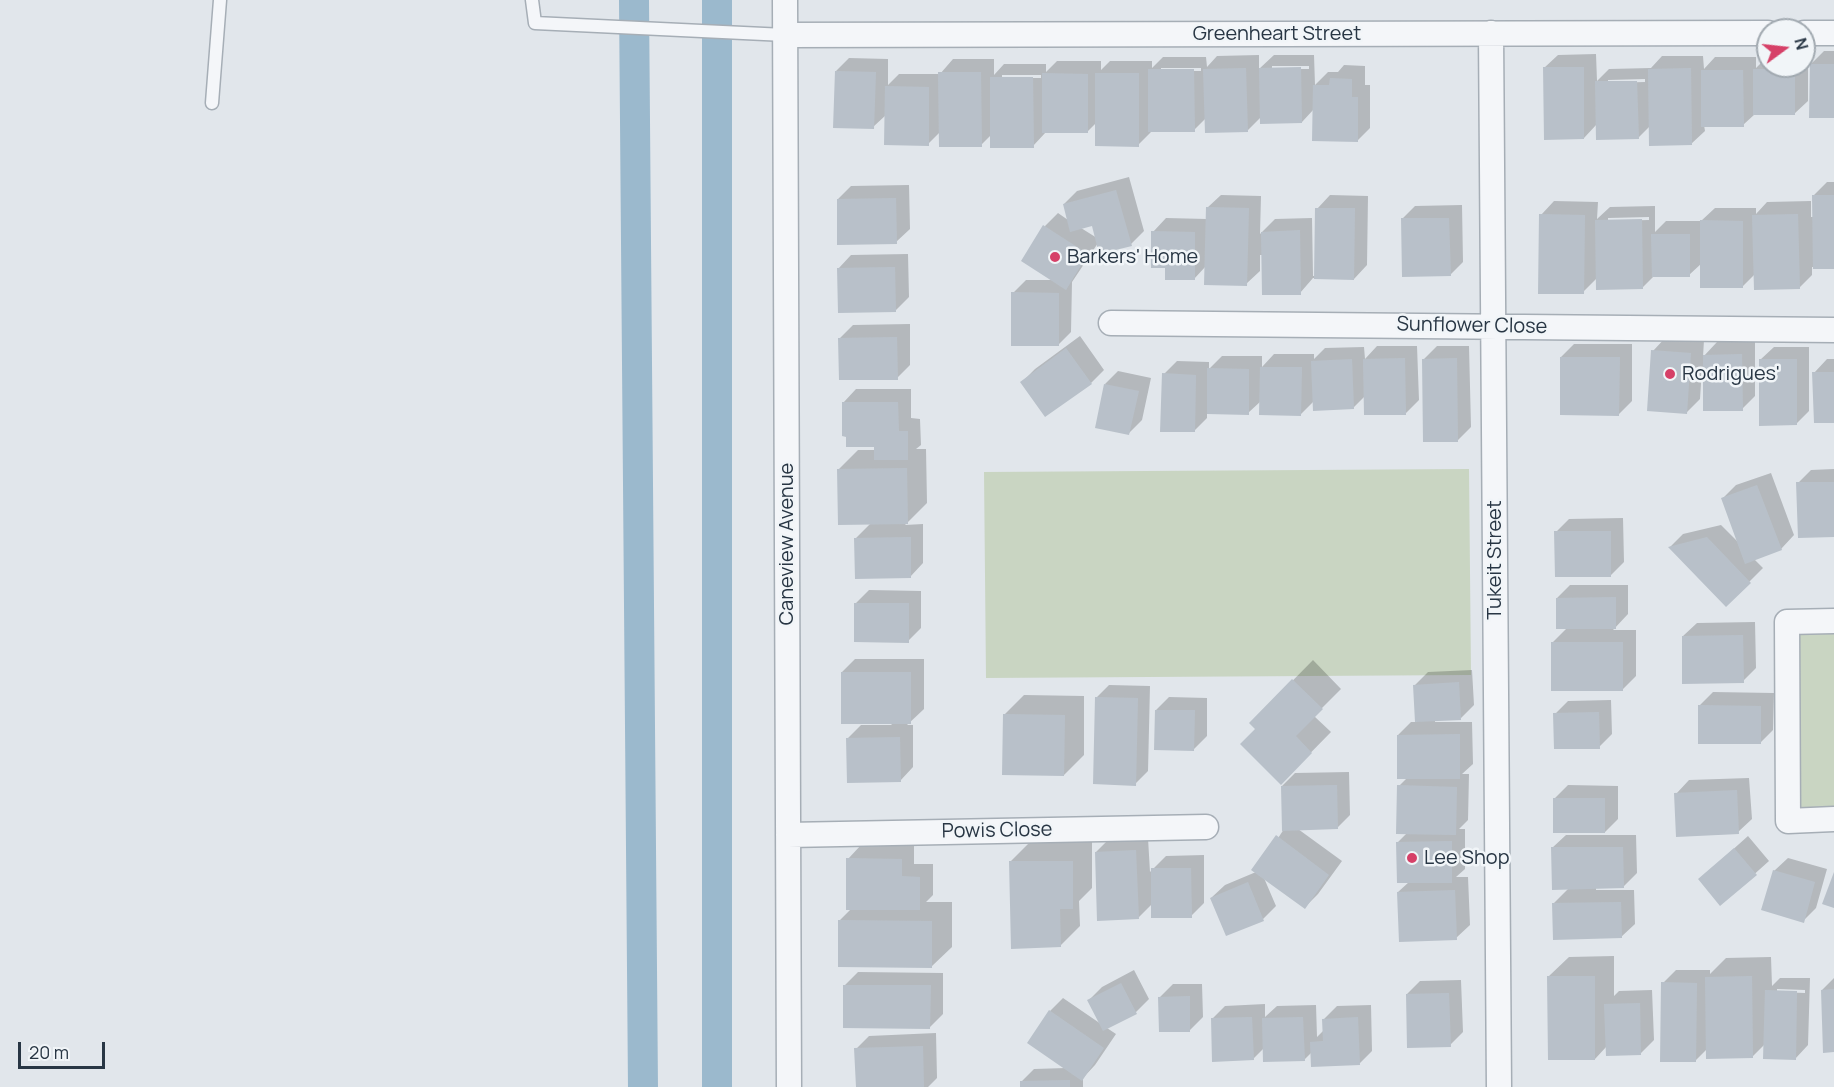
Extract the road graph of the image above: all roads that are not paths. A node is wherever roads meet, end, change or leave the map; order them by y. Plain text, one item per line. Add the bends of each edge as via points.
1 (220, 0) edge
2 (532, 0) edge
3 (785, 0) edge
4 (1491, 33) junction
5 (1756, 33) edge
6 (1816, 33) edge
7 (1834, 33) edge
8 (785, 35) junction
9 (212, 103) dead end
10 (1111, 323) dead end
11 (1493, 327) junction
12 (1834, 330) edge
13 (1834, 621) edge
14 (1834, 819) edge
15 (1206, 827) dead end
16 (788, 835) junction
17 (789, 1087) edge
18 (1498, 1087) edge

1 - 9 lane
2 - 8 lane via 535,23
3 - 8 street, Caneview Avenue
4 - 5 street, Greenheart Street
4 - 8 street, Greenheart Street
4 - 11 street, Tukeit Street
6 - 7 street
8 - 16 street, Caneview Avenue
10 - 11 street, Sunflower Close
11 - 12 street, Sunflower Close
11 - 18 street, Tukeit Street
13 - 14 street via 1787,622 1788,821
15 - 16 street, Powis Close
16 - 17 street, Caneview Avenue

